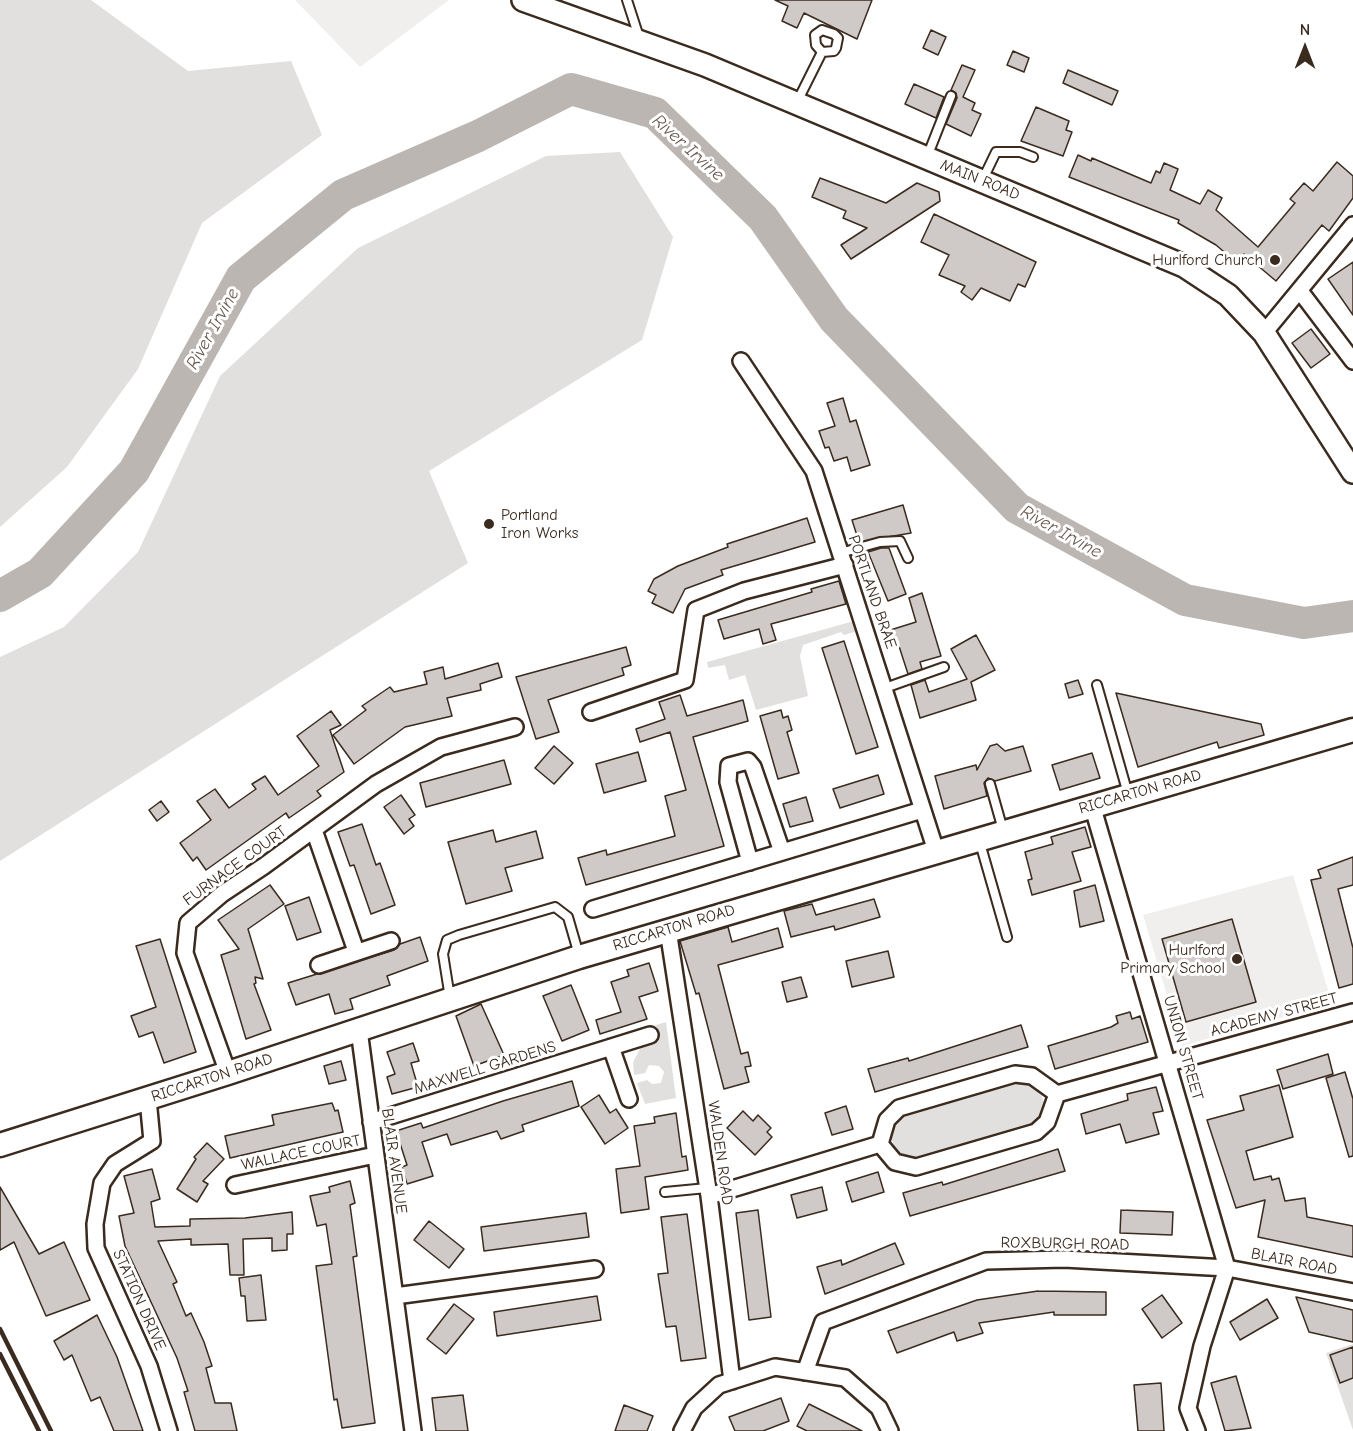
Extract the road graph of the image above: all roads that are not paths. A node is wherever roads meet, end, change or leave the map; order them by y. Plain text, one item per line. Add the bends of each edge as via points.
1 (523, 0) edge
2 (627, 0) edge
3 (641, 41) junction
4 (822, 52) dead end
5 (951, 96) dead end
6 (796, 103) junction
7 (926, 158) junction
8 (1033, 158) dead end
9 (983, 181) junction
10 (1353, 225) edge
11 (1300, 291) junction
12 (1264, 333) junction
13 (1353, 361) edge
14 (741, 362) dead end
15 (1353, 472) edge
16 (908, 558) dead end
17 (842, 559) junction
18 (944, 667) dead end
19 (1096, 685) dead end
20 (885, 688) junction
21 (591, 712) dead end
22 (515, 727) dead end
23 (1353, 730) edge
24 (990, 784) dead end
25 (1128, 795) junction
26 (1092, 806) junction
27 (922, 810) junction
28 (314, 830) junction
29 (1003, 831) junction
30 (979, 838) junction
31 (936, 851) junction
32 (782, 852) junction
33 (750, 862) junction
34 (593, 909) dead end
35 (668, 930) junction
36 (1007, 937) dead end
37 (391, 941) dead end
38 (356, 951) junction
39 (579, 957) junction
40 (319, 965) dead end
41 (450, 1000) junction
42 (1353, 1012) edge
43 (359, 1030) junction
44 (650, 1035) dead end
45 (611, 1047) junction
46 (1169, 1062) junction
47 (228, 1073) junction
48 (1057, 1094) junction
49 (148, 1099) junction
50 (629, 1099) dead end
51 (371, 1122) junction
52 (880, 1144) junction
53 (0, 1145) edge
54 (375, 1155) junction
55 (235, 1185) dead end
56 (665, 1192) dead end
57 (708, 1192) junction
58 (1227, 1268) junction
59 (595, 1269) dead end
60 (1353, 1292) edge
61 (395, 1296) junction
62 (804, 1372) junction
63 (732, 1381) junction
64 (169, 1431) edge
65 (413, 1431) edge
66 (682, 1431) edge
67 (890, 1431) edge
68 (1197, 1431) edge

1 - 3 main road, MAIN ROAD
2 - 3 lane
3 - 6 main road, MAIN ROAD
4 - 6 lane
5 - 7 lane
6 - 7 main road, MAIN ROAD
7 - 9 main road, MAIN ROAD
8 - 9 lane via 1020,152 996,152
9 - 12 main road, MAIN ROAD via 1184,266 1228,295
10 - 11 street
11 - 12 street
11 - 13 street
12 - 15 main road, MAIN ROAD
14 - 17 street, PORTLAND BRAE via 814,471
16 - 17 lane via 900,541 891,540
17 - 20 street, PORTLAND BRAE
17 - 21 street via 696,610 685,680
18 - 20 lane
19 - 25 lane
20 - 27 street, PORTLAND BRAE
22 - 28 street, FURNACE COURT via 441,747 376,784
23 - 25 main road, RICCARTON ROAD
24 - 29 lane
25 - 26 main road, RICCARTON ROAD
26 - 29 main road, RICCARTON ROAD
26 - 46 street, UNION STREET
27 - 31 street, PORTLAND BRAE
27 - 32 street
28 - 38 street
28 - 47 street, FURNACE COURT via 188,922 185,953
29 - 30 main road, RICCARTON ROAD
30 - 31 main road, RICCARTON ROAD
30 - 36 lane
31 - 35 main road, RICCARTON ROAD
32 - 33 street
32 - 33 street via 753,767 748,761 729,766 728,782
33 - 34 street
35 - 39 main road, RICCARTON ROAD
35 - 57 street, WALDEN ROAD
37 - 38 street
38 - 40 street
39 - 41 main road, RICCARTON ROAD
39 - 41 lane via 568,917 555,907 459,935 447,940 443,954
41 - 43 main road, RICCARTON ROAD
42 - 46 street, ACADEMY STREET
43 - 47 main road, RICCARTON ROAD
43 - 51 street, BLAIR AVENUE
44 - 45 street, MAXWELL GARDENS
45 - 50 street
45 - 51 street, MAXWELL GARDENS
46 - 48 street, ACADEMY STREET
46 - 58 street, UNION STREET
47 - 49 main road, RICCARTON ROAD
48 - 52 street via 1032,1076 1015,1074 899,1108 887,1120
48 - 52 street via 1047,1122 1036,1132 916,1167 895,1162
49 - 53 main road, RICCARTON ROAD
49 - 64 street, STATION DRIVE via 152,1141 115,1164 102,1183 95,1224 96,1248 149,1366
51 - 54 street, BLAIR AVENUE
52 - 57 street
54 - 55 street, WALLACE COURT
54 - 61 street, BLAIR AVENUE
56 - 57 lane
57 - 63 street, WALDEN ROAD
58 - 60 street, BLAIR ROAD
58 - 62 street, ROXBURGH ROAD via 1064,1259 987,1261 823,1322
58 - 68 street via 1202,1346 1188,1408
59 - 61 street
61 - 65 street, BLAIR AVENUE
62 - 63 street via 776,1367
62 - 67 street via 844,1378 879,1408
63 - 66 street via 719,1385 694,1408

